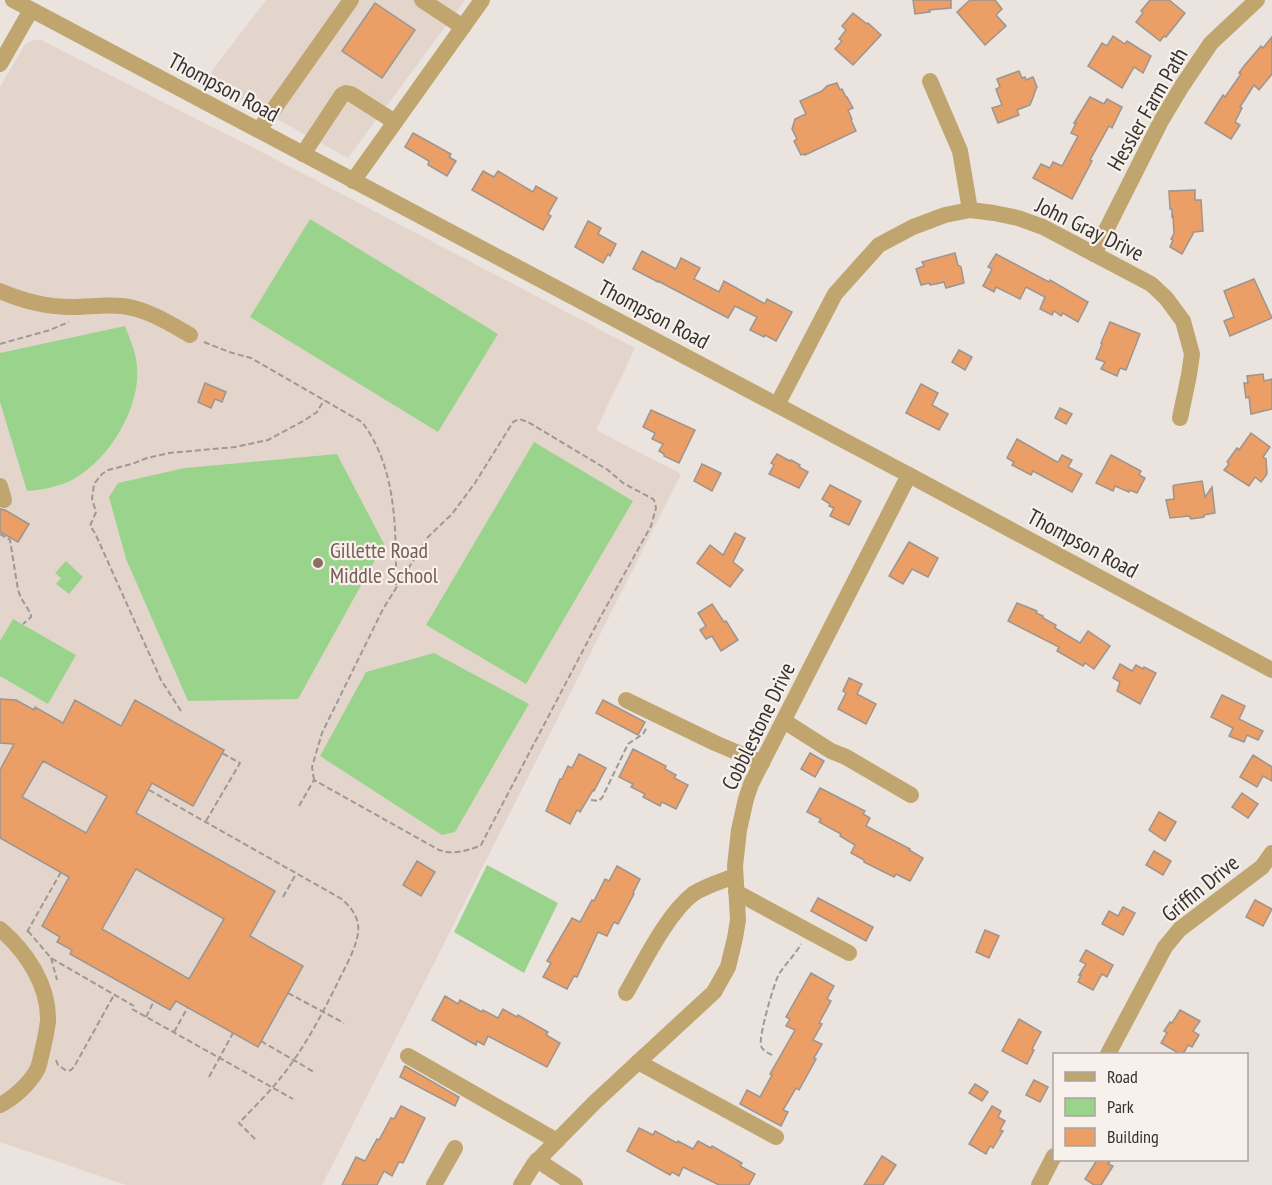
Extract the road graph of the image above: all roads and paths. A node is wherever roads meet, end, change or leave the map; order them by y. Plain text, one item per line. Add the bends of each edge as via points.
1 (13, 0) edge
2 (351, 0) edge
3 (422, 0) edge
4 (482, 0) edge
5 (1257, 0) edge
6 (31, 10) junction
7 (463, 27) junction
8 (0, 64) edge
9 (930, 81) dead end
10 (395, 122) junction
11 (259, 130) junction
12 (303, 154) junction
13 (353, 181) junction
14 (970, 210) junction
15 (1094, 254) junction
16 (0, 291) edge
17 (81, 306) junction
18 (190, 335) joint
19 (0, 344) edge
20 (324, 400) junction
21 (777, 405) junction
22 (1180, 418) dead end
23 (909, 475) junction
24 (0, 534) edge
25 (396, 588) junction
26 (23, 624) dead end
27 (1272, 670) edge
28 (626, 700) dead end
29 (181, 711) dead end
30 (654, 714) junction
31 (783, 721) junction
32 (222, 753) dead end
33 (762, 763) junction
34 (314, 780) junction
35 (148, 790) dead end
36 (911, 795) dead end
37 (591, 800) dead end
38 (299, 806) dead end
39 (205, 822) junction
40 (1272, 853) edge
41 (61, 872) dead end
42 (296, 874) junction
43 (736, 884) junction
44 (283, 897) dead end
45 (0, 929) edge
46 (28, 931) junction
47 (808, 931) junction
48 (18, 948) junction
49 (849, 953) dead end
50 (51, 958) junction
51 (57, 982) dead end
52 (288, 993) dead end
53 (626, 993) dead end
54 (114, 994) junction
55 (154, 1001) dead end
56 (188, 1007) dead end
57 (323, 1012) junction
58 (146, 1017) junction
59 (344, 1023) dead end
60 (174, 1032) junction
61 (233, 1033) dead end
62 (261, 1041) dead end
63 (1109, 1053) edge
64 (56, 1055) dead end
65 (771, 1055) dead end
66 (408, 1056) dead end
67 (219, 1058) junction
68 (294, 1060) junction
69 (638, 1062) junction
70 (314, 1072) dead end
71 (209, 1077) dead end
72 (272, 1087) junction
73 (293, 1099) dead end
74 (0, 1105) edge
75 (776, 1137) dead end
76 (256, 1140) dead end
77 (556, 1141) junction
78 (455, 1148) dead end
79 (1053, 1157) edge
80 (537, 1160) junction
81 (434, 1185) edge
82 (521, 1185) edge
83 (574, 1185) edge
84 (1039, 1185) edge

1 - 6 street, Thompson Road
2 - 11 street
3 - 7 street
4 - 7 street
5 - 15 street, Hessler Farm Path via 1211,43 1182,86
6 - 8 street
6 - 11 street, Thompson Road
7 - 10 street
9 - 14 street via 960,151
10 - 12 street via 346,93
10 - 13 street
11 - 12 street, Thompson Road
12 - 13 street, Thompson Road
13 - 21 street, Thompson Road
14 - 15 street, John Gray Drive via 1018,218
14 - 21 street, John Gray Drive via 913,227 879,245 834,294
15 - 22 street, John Gray Drive via 1151,284 1183,321 1191,354
16 - 17 street via 37,303
17 - 18 street via 134,308
17 - 19 path via 77,315 64,325
18 - 20 path via 251,358
20 - 25 path via 362,422 380,451 396,529
20 - 29 path via 317,412 268,440 147,458 102,474 94,484 92,499 96,512 90,526 161,681
21 - 23 street, Thompson Road
23 - 27 street, Thompson Road
23 - 31 street, Cobblestone Drive
24 - 26 path via 10,540 18,590 32,614
25 - 34 path via 322,733 312,767
25 - 34 path via 428,537 452,514 519,418 601,465 655,502 651,525 481,845 452,853 439,850
28 - 30 street
30 - 33 street
30 - 37 path via 643,734 628,744 602,798
31 - 33 street, Cobblestone Drive
31 - 36 street
32 - 39 path via 240,763
33 - 43 street, Cobblestone Drive via 746,799 739,830
34 - 38 path
35 - 39 path
39 - 42 path
40 - 63 street, Griffin Drive via 1262,867 1180,929 1165,947
41 - 46 path
42 - 44 path
42 - 57 path via 348,904 357,921 355,944
43 - 47 street
43 - 53 street via 700,890 692,896 670,918
43 - 69 street, Cobblestone Drive via 738,920 728,968 714,992
45 - 48 street
46 - 48 path
46 - 50 path
47 - 49 street
47 - 65 path via 778,975 760,1039
48 - 74 street via 39,981 48,1020 38,1070
50 - 51 path
50 - 54 path
52 - 57 path
54 - 58 path
54 - 64 path via 71,1071 57,1065
55 - 58 path
56 - 60 path
57 - 59 path
57 - 68 path
58 - 60 path
60 - 67 path
61 - 67 path
62 - 68 path
66 - 77 street
67 - 71 path
67 - 72 path
68 - 70 path
68 - 72 path
69 - 75 street
69 - 77 street, Cobblestone Drive
72 - 73 path
72 - 76 path via 239,1123
77 - 80 street, Cobblestone Drive
78 - 81 street
79 - 84 street
80 - 82 street, Cobblestone Drive
80 - 83 street

